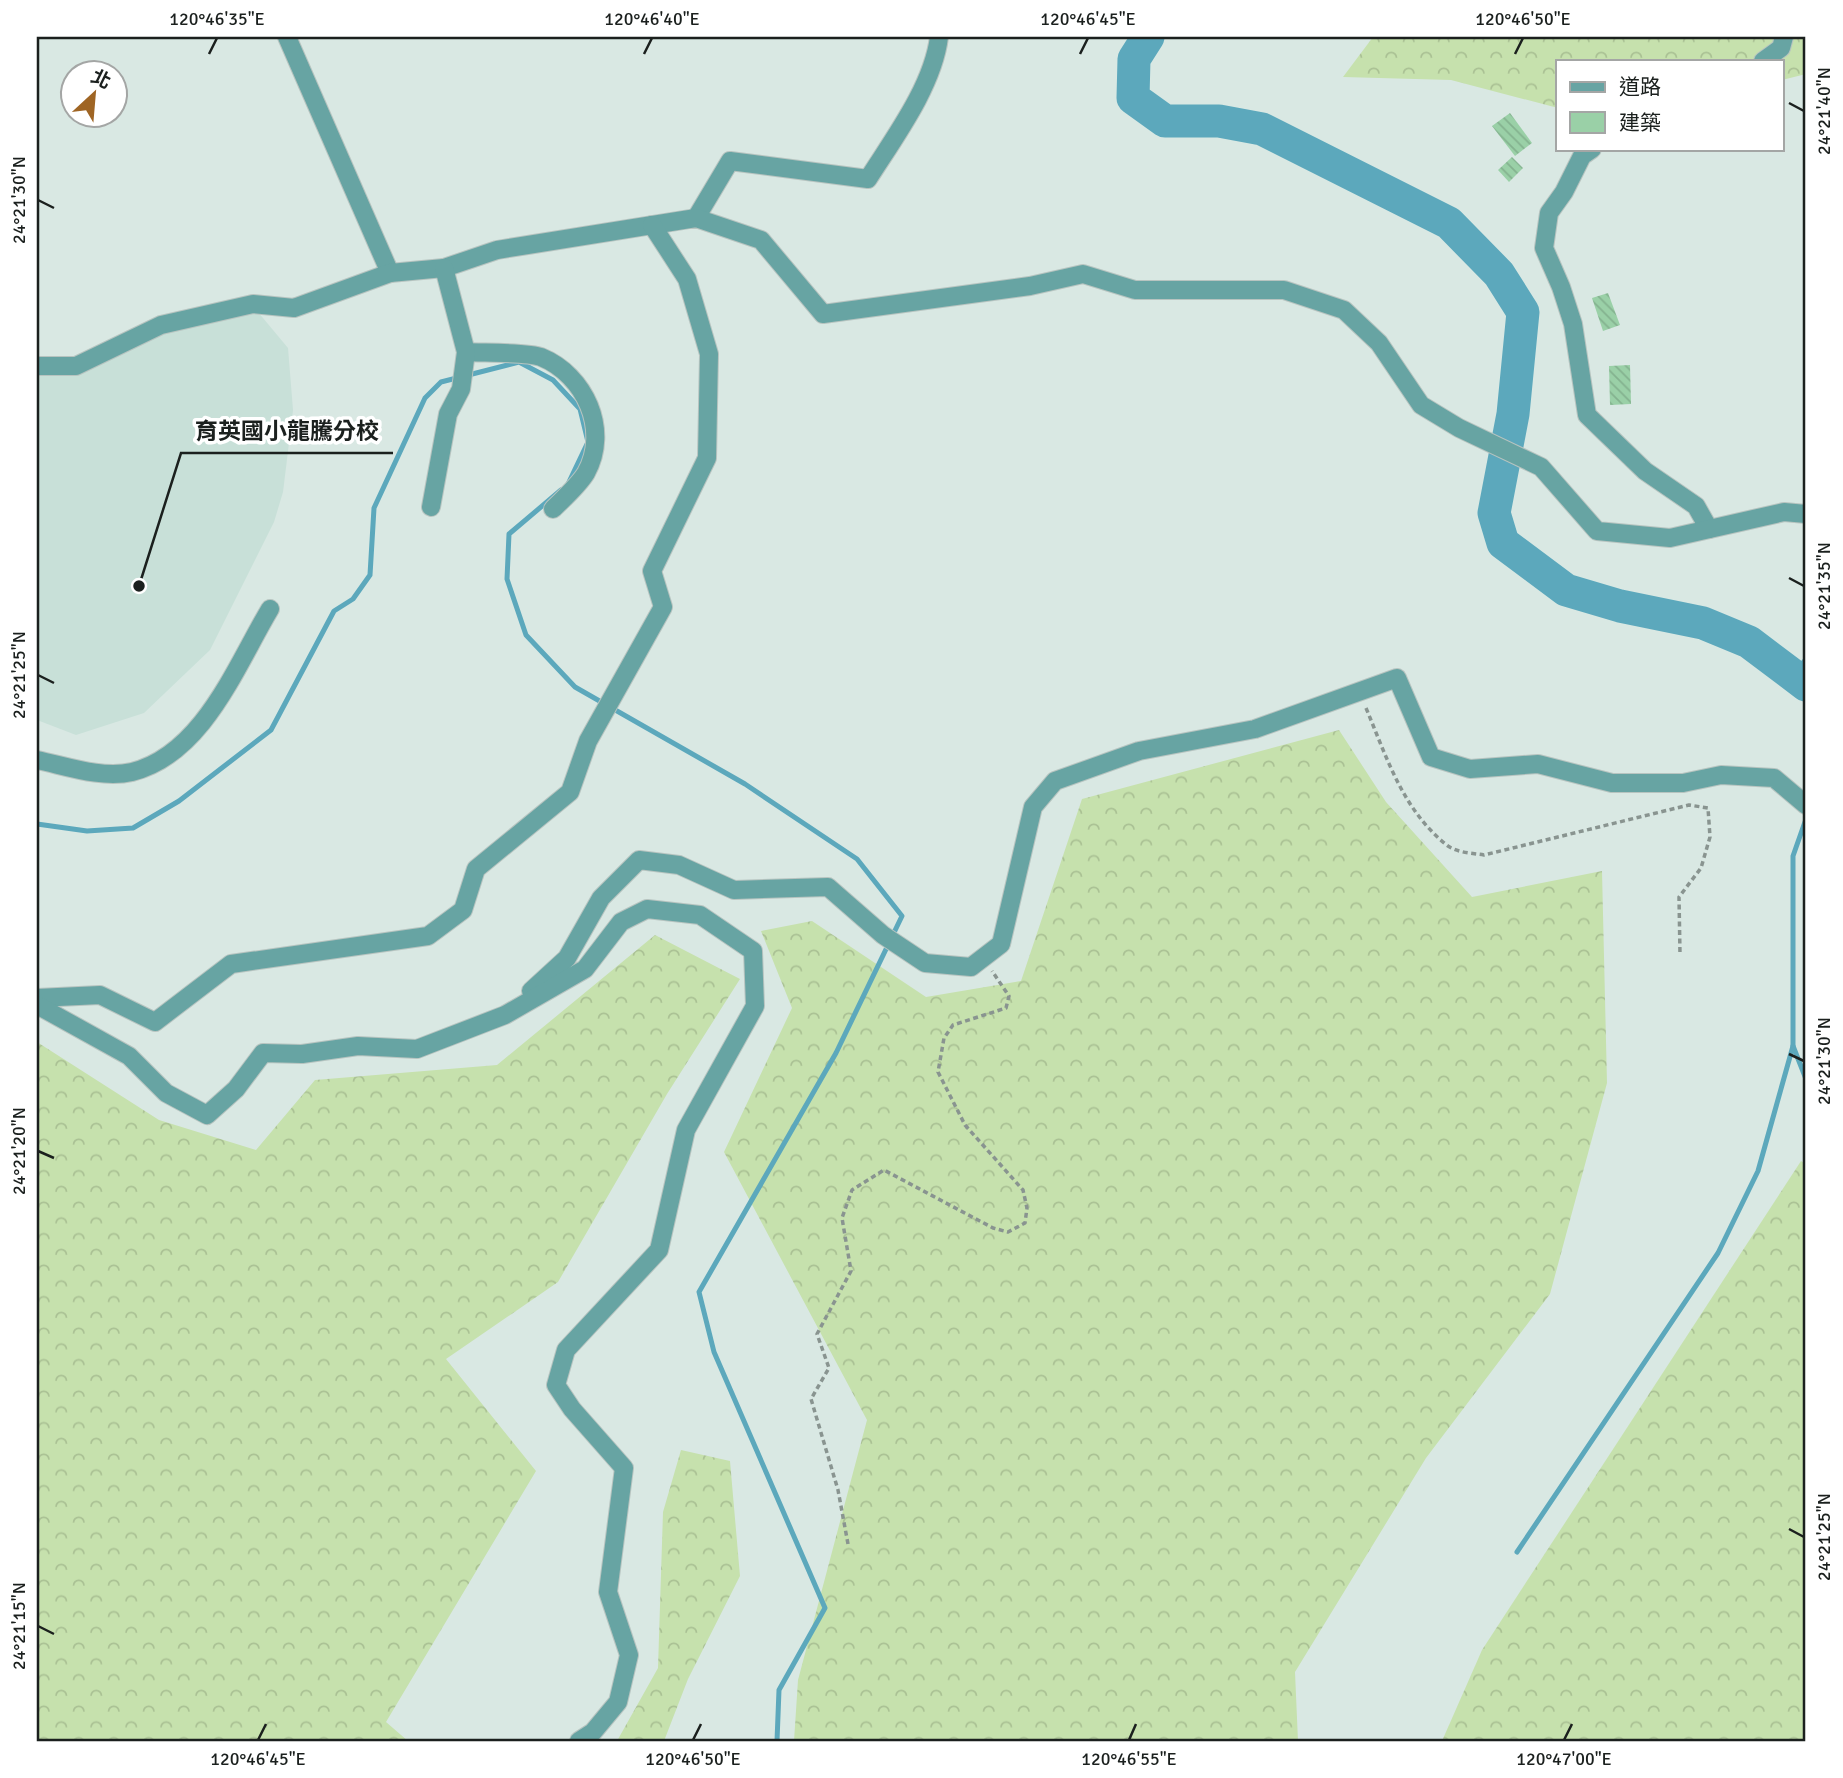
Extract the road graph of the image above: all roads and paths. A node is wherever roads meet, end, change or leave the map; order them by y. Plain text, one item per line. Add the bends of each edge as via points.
1 (287, 37) edge
2 (939, 37) edge
3 (1784, 37) edge
4 (1764, 60) edge
5 (1591, 150) edge
6 (696, 218) junction
7 (652, 225) junction
8 (444, 268) junction
9 (390, 273) junction
10 (466, 352) junction
11 (37, 366) edge
12 (431, 507) dead end
13 (553, 509) dead end
14 (1806, 513) edge
15 (1709, 529) junction
16 (270, 609) dead end
17 (1360, 692) junction
18 (37, 760) edge
19 (1806, 804) edge
20 (1680, 954) dead end
21 (982, 959) junction
22 (37, 998) edge
23 (37, 1005) edge
24 (505, 1015) junction
25 (848, 1544) dead end
26 (579, 1741) edge

1 - 9 street
2 - 6 street via 909,116 867,179 730,161
3 - 4 street via 1781,48
5 - 15 street via 1582,156 1549,213 1544,248 1573,324 1587,415 1645,471 1696,506
6 - 7 street
6 - 15 street via 761,240 823,314 1030,286 1083,274 1135,290 1284,290 1344,310 1379,343 1421,405 1541,467 1597,531 1670,538
7 - 8 street via 496,250
7 - 22 street via 687,279 709,354 707,458 652,571 663,607 588,741 570,792 476,869 463,910 428,936 231,964 155,1022 100,995
8 - 9 street
8 - 10 street
9 - 11 street via 295,308 253,304 160,325 76,366
10 - 12 street via 461,389 448,414
10 - 13 street via 540,356 574,378 586,394 595,452 585,474
14 - 15 street via 1784,512
16 - 18 street via 204,721 167,756 131,772 100,773
17 - 19 street via 1397,678 1430,757 1470,769 1538,764 1612,783 1683,783 1721,775 1774,778
17 - 20 path via 1402,795 1449,846 1462,852 1484,855 1689,805 1708,808 1710,837 1701,868 1679,897
17 - 21 street via 1255,729 1139,751 1055,781 1033,807 1001,944
21 - 24 street via 971,967 925,963 883,935 828,887 734,890 679,865 639,860 601,898 567,958
21 - 25 path via 1009,996 1006,1008 953,1026 944,1038 938,1072 965,1125 1023,1190 1025,1223 1009,1232 993,1228 884,1170 852,1190 842,1218 851,1271 817,1334 829,1368 811,1399 838,1490
23 - 24 street via 130,1056 166,1093 207,1115 236,1089 263,1053 302,1054 358,1046 417,1049
24 - 26 street via 585,969 621,922 647,909 700,915 753,951 755,1006 686,1130 659,1250 566,1350 556,1385 624,1468 608,1592 629,1655 618,1702

